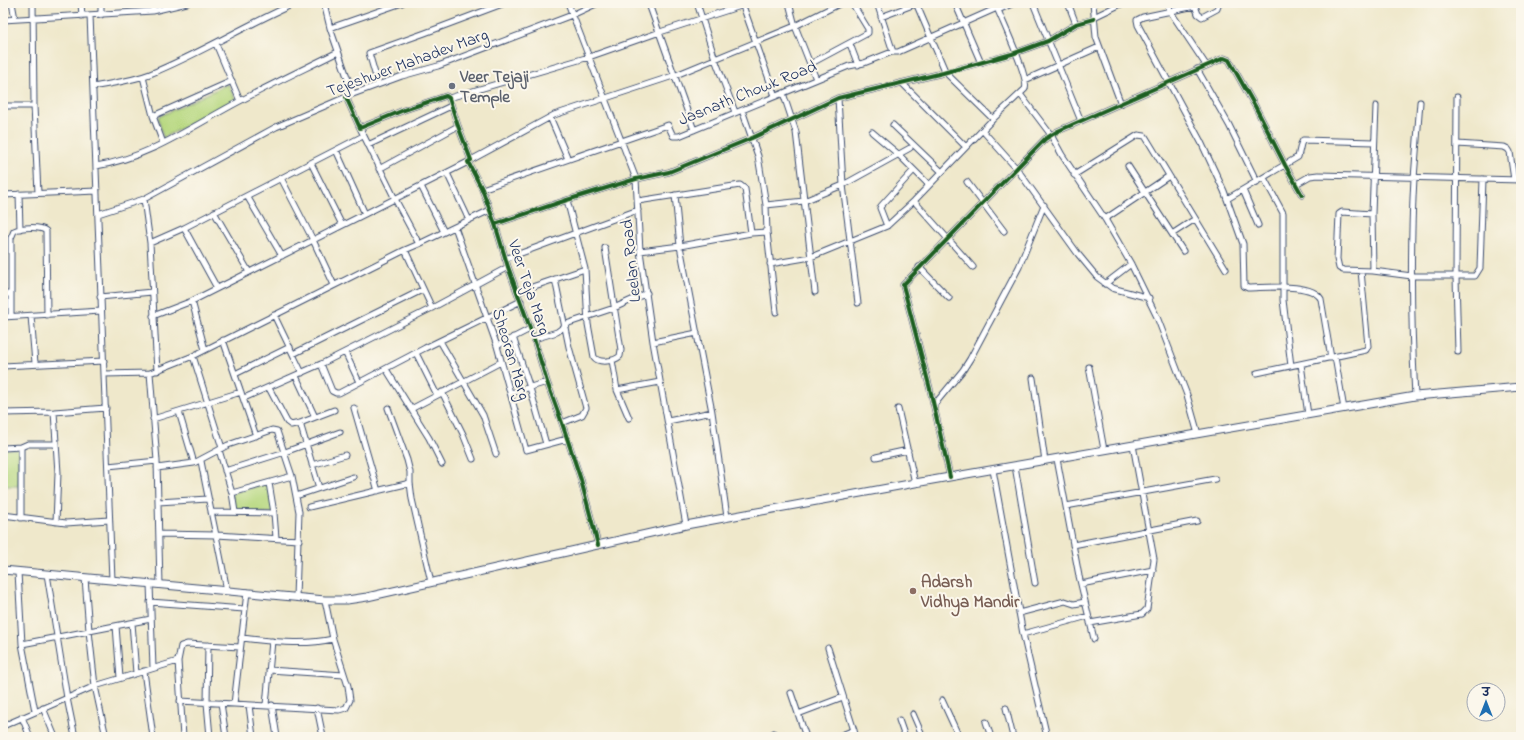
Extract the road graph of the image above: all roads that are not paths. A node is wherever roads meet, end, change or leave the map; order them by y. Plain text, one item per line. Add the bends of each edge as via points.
1 (12, 3) edge
2 (33, 3) edge
3 (81, 3) edge
4 (101, 3) edge
5 (153, 3) edge
6 (187, 3) edge
7 (296, 3) edge
8 (324, 3) edge
9 (402, 3) edge
10 (505, 3) edge
11 (568, 3) edge
12 (598, 3) edge
13 (697, 3) edge
14 (750, 3) edge
15 (789, 3) edge
16 (841, 3) edge
17 (852, 3) edge
18 (877, 3) edge
19 (917, 3) edge
20 (956, 3) edge
21 (994, 3) edge
22 (1014, 3) edge
23 (1033, 3) edge
24 (1068, 3) edge
25 (1093, 3) edge
26 (1123, 3) edge
27 (1167, 3) edge
28 (1219, 3) edge
29 (743, 4) edge
30 (1195, 4) edge
31 (650, 7) dead end
32 (153, 11) junction
33 (1170, 11) junction
34 (572, 14) junction
35 (90, 15) junction
36 (101, 15) junction
37 (82, 16) junction
38 (881, 17) junction
39 (33, 18) junction
40 (702, 18) junction
41 (1094, 18) junction
42 (15, 19) junction
43 (3, 20) edge
44 (964, 23) junction
45 (1076, 24) junction
46 (795, 26) junction
47 (330, 28) junction
48 (660, 32) junction
49 (930, 38) junction
50 (1048, 41) junction
51 (756, 42) junction
52 (216, 44) junction
53 (850, 44) junction
54 (1099, 47) junction
55 (338, 52) junction
56 (893, 52) junction
57 (1016, 53) junction
58 (589, 57) junction
59 (715, 59) junction
60 (810, 64) junction
61 (981, 64) junction
62 (858, 65) junction
63 (1206, 65) junction
64 (1058, 66) junction
65 (1197, 69) junction
66 (946, 73) junction
67 (676, 75) junction
68 (143, 77) junction
69 (816, 79) junction
70 (1026, 80) junction
71 (232, 81) junction
72 (902, 83) junction
73 (1168, 83) junction
74 (378, 84) junction
75 (93, 87) junction
76 (783, 93) junction
77 (353, 94) junction
78 (1020, 94) junction
79 (774, 96) junction
80 (346, 97) junction
81 (1457, 97) dead end
82 (449, 98) junction
83 (605, 98) junction
84 (838, 98) junction
85 (240, 101) junction
86 (1420, 102) dead end
87 (1121, 104) junction
88 (3, 106) edge
89 (34, 106) junction
90 (451, 106) junction
91 (1376, 106) dead end
92 (742, 110) junction
93 (735, 112) junction
94 (153, 116) junction
95 (550, 117) junction
96 (792, 118) junction
97 (993, 119) junction
98 (1081, 121) junction
99 (893, 125) dead end
100 (458, 126) junction
101 (360, 128) junction
102 (694, 130) junction
103 (982, 130) junction
104 (872, 132) dead end
105 (1051, 135) junction
106 (363, 136) junction
107 (752, 138) junction
108 (620, 141) junction
109 (1374, 142) junction
110 (163, 143) junction
111 (1457, 144) junction
112 (368, 145) junction
113 (966, 147) junction
114 (910, 148) dead end
115 (336, 150) junction
116 (898, 154) junction
117 (568, 159) junction
118 (470, 161) junction
119 (311, 163) junction
120 (1285, 165) junction
121 (96, 166) junction
122 (1128, 166) dead end
123 (379, 169) junction
124 (1017, 169) junction
125 (913, 171) junction
126 (942, 172) junction
127 (447, 173) junction
128 (1074, 175) junction
129 (1169, 176) junction
130 (281, 178) junction
131 (1264, 178) junction
132 (1373, 178) junction
133 (1414, 178) junction
134 (636, 179) junction
135 (1457, 179) junction
136 (1483, 179) junction
137 (1514, 180) junction
138 (1521, 180) edge
139 (967, 182) dead end
140 (1257, 182) junction
141 (1296, 184) junction
142 (843, 185) junction
143 (929, 185) junction
144 (422, 186) junction
145 (482, 189) junction
146 (1243, 190) junction
147 (97, 191) junction
148 (1144, 193) junction
149 (19, 194) junction
150 (38, 194) junction
151 (3, 195) edge
152 (1302, 195) dead end
153 (247, 196) junction
154 (675, 196) junction
155 (144, 199) junction
156 (394, 199) junction
157 (1227, 199) junction
158 (567, 200) junction
159 (804, 201) junction
160 (914, 201) junction
161 (638, 202) junction
162 (983, 203) junction
163 (766, 205) junction
164 (1044, 205) junction
165 (490, 210) junction
166 (638, 210) junction
167 (214, 212) junction
168 (98, 214) junction
169 (365, 214) junction
170 (1372, 214) junction
171 (1105, 219) junction
172 (1195, 219) junction
173 (469, 220) junction
174 (496, 224) junction
175 (342, 225) junction
176 (1258, 225) dead end
177 (887, 226) junction
178 (455, 227) junction
179 (184, 228) junction
180 (20, 229) junction
181 (1004, 231) dead end
182 (444, 232) junction
183 (767, 232) junction
184 (575, 233) junction
185 (751, 233) junction
186 (1172, 234) junction
187 (947, 239) junction
188 (313, 240) junction
189 (850, 241) junction
190 (150, 243) junction
191 (419, 244) junction
192 (680, 246) junction
193 (605, 248) dead end
194 (404, 250) junction
195 (640, 251) junction
196 (1183, 251) dead end
197 (282, 256) junction
198 (811, 257) junction
199 (506, 259) junction
200 (770, 264) junction
201 (1131, 264) junction
202 (508, 267) junction
203 (919, 267) junction
204 (973, 267) dead end
205 (585, 269) junction
206 (1226, 269) dead end
207 (1361, 271) junction
208 (1373, 271) junction
209 (250, 272) junction
210 (1412, 276) junction
211 (1456, 277) junction
212 (899, 279) dead end
213 (555, 280) junction
214 (474, 284) junction
215 (1105, 284) junction
216 (334, 285) junction
217 (903, 285) junction
218 (1283, 287) junction
219 (217, 288) junction
220 (422, 290) junction
221 (152, 292) junction
222 (518, 292) junction
223 (647, 292) junction
224 (815, 292) dead end
225 (3, 294) edge
226 (11, 294) junction
227 (100, 297) junction
228 (949, 298) dead end
229 (1149, 298) junction
230 (192, 301) junction
231 (521, 301) junction
232 (858, 303) dead end
233 (432, 308) junction
234 (614, 308) junction
235 (101, 311) junction
236 (776, 312) dead end
237 (47, 315) junction
238 (274, 315) junction
239 (11, 316) junction
240 (31, 316) junction
241 (153, 316) junction
242 (3, 317) edge
243 (587, 317) junction
244 (488, 318) junction
245 (566, 326) junction
246 (530, 329) junction
247 (697, 333) junction
248 (513, 337) junction
249 (534, 339) junction
250 (223, 340) junction
251 (440, 341) junction
252 (653, 342) junction
253 (497, 346) junction
254 (290, 347) junction
255 (205, 350) junction
256 (345, 352) junction
257 (1458, 352) dead end
258 (416, 353) junction
259 (293, 354) junction
260 (193, 356) junction
261 (1333, 357) junction
262 (612, 360) junction
263 (104, 361) junction
264 (501, 362) junction
265 (35, 363) junction
266 (321, 364) junction
267 (1301, 364) junction
268 (3, 366) edge
269 (1291, 366) junction
270 (1089, 367) dead end
271 (386, 369) junction
272 (157, 371) junction
273 (150, 373) junction
274 (302, 373) junction
275 (1257, 373) dead end
276 (104, 374) junction
277 (235, 374) junction
278 (296, 376) junction
279 (1033, 378) dead end
280 (463, 381) junction
281 (359, 382) junction
282 (546, 382) junction
283 (660, 382) junction
284 (1521, 387) edge
285 (269, 388) junction
286 (530, 388) junction
287 (617, 390) junction
288 (241, 392) junction
289 (442, 392) junction
290 (511, 393) junction
291 (437, 395) junction
292 (1415, 396) junction
293 (244, 398) junction
294 (209, 402) junction
295 (934, 405) junction
296 (106, 408) junction
297 (354, 408) dead end
298 (388, 408) dead end
299 (411, 409) junction
300 (898, 409) dead end
301 (1344, 409) junction
302 (334, 410) dead end
303 (54, 412) junction
304 (179, 412) junction
305 (712, 412) junction
306 (3, 413) edge
307 (1308, 415) junction
308 (315, 417) junction
309 (629, 418) dead end
310 (153, 419) junction
311 (668, 421) junction
312 (300, 423) junction
313 (562, 423) junction
314 (340, 432) dead end
315 (1198, 434) junction
316 (256, 436) junction
317 (567, 439) junction
318 (56, 444) junction
319 (306, 444) junction
320 (546, 444) junction
321 (1133, 446) junction
322 (22, 447) junction
323 (3, 448) edge
324 (220, 449) junction
325 (908, 450) junction
326 (1104, 450) junction
327 (285, 452) junction
328 (496, 454) dead end
329 (345, 455) dead end
330 (876, 457) dead end
331 (1057, 458) junction
332 (473, 459) dead end
333 (157, 461) junction
334 (201, 461) junction
335 (1045, 461) junction
336 (194, 464) junction
337 (442, 464) dead end
338 (312, 465) junction
339 (108, 466) junction
340 (1015, 466) junction
341 (157, 468) junction
342 (993, 470) junction
343 (225, 471) junction
344 (292, 476) junction
345 (353, 477) dead end
346 (950, 477) junction
347 (1215, 479) dead end
348 (269, 482) junction
349 (410, 483) junction
350 (915, 483) junction
351 (319, 488) junction
352 (378, 491) junction
353 (1141, 492) junction
354 (232, 493) junction
355 (296, 496) junction
356 (208, 499) junction
357 (158, 502) junction
358 (1066, 506) junction
359 (309, 507) dead end
360 (211, 512) junction
361 (235, 512) junction
362 (274, 513) junction
363 (3, 515) edge
364 (727, 517) junction
365 (21, 518) junction
366 (109, 520) junction
367 (1197, 521) dead end
368 (56, 522) junction
369 (686, 525) junction
370 (1148, 531) junction
371 (159, 534) junction
372 (217, 534) junction
373 (276, 538) junction
374 (299, 540) junction
375 (598, 545) junction
376 (1073, 545) junction
377 (3, 570) edge
378 (1153, 570) junction
379 (18, 572) junction
380 (47, 574) junction
381 (85, 578) junction
382 (112, 580) junction
383 (431, 582) junction
384 (1035, 583) dead end
385 (150, 584) junction
386 (1081, 584) junction
387 (160, 585) junction
388 (227, 591) junction
389 (247, 592) junction
390 (296, 597) junction
391 (325, 600) junction
392 (150, 602) junction
393 (1085, 602) junction
394 (244, 609) junction
395 (1018, 613) junction
396 (1088, 616) junction
397 (151, 619) junction
398 (132, 623) junction
399 (1090, 623) junction
400 (116, 626) junction
401 (89, 631) junction
402 (1023, 634) junction
403 (58, 637) junction
404 (241, 638) junction
405 (333, 639) junction
406 (1094, 639) dead end
407 (272, 641) junction
408 (22, 644) junction
409 (208, 645) junction
410 (240, 647) junction
411 (828, 648) dead end
412 (178, 661) junction
413 (153, 668) junction
414 (269, 670) junction
415 (144, 671) junction
416 (136, 673) junction
417 (344, 675) junction
418 (120, 678) junction
419 (95, 686) junction
420 (791, 693) dead end
421 (843, 697) junction
422 (67, 698) junction
423 (942, 700) dead end
424 (180, 701) junction
425 (207, 702) junction
426 (221, 703) junction
427 (234, 704) junction
428 (249, 705) junction
429 (269, 705) junction
430 (43, 708) junction
431 (317, 708) junction
432 (1006, 708) dead end
433 (35, 711) junction
434 (798, 714) junction
435 (913, 714) dead end
436 (22, 717) junction
437 (899, 720) dead end
438 (986, 722) dead end
439 (3, 726) edge
440 (854, 730) junction
441 (30, 737) edge
442 (55, 737) edge
443 (75, 737) edge
444 (106, 737) edge
445 (153, 737) edge
446 (183, 737) edge
447 (210, 737) edge
448 (226, 737) edge
449 (253, 737) edge
450 (277, 737) edge
451 (323, 737) edge
452 (806, 737) edge
453 (837, 737) edge
454 (856, 737) edge
455 (905, 737) edge
456 (923, 737) edge
457 (959, 737) edge
458 (991, 737) edge
459 (1014, 737) edge
460 (1047, 737) edge

1 - 42 street
2 - 39 street
3 - 37 street
4 - 36 street
5 - 32 street
6 - 32 street
7 - 52 street
8 - 47 street
9 - 47 street
10 - 74 street via 369,53
11 - 34 street, Leelan Road
12 - 34 street, Tejeshwer Mahadev Marg
13 - 40 street
14 - 29 street
15 - 46 street
16 - 46 street
17 - 53 street via 868,31
18 - 38 street
19 - 38 street
19 - 49 street
20 - 44 street
21 - 44 street, Jasnath Chowk Road via 997,8
22 - 57 street via 998,10
23 - 50 street
24 - 45 street
25 - 41 street
26 - 41 street
27 - 33 street
28 - 30 street via 1218,9 1202,17
29 - 40 street
29 - 51 street
30 - 33 street
31 - 48 street
32 - 36 street
33 - 63 street
33 - 73 street via 1143,17 1137,23
34 - 58 street, Leelan Road
34 - 74 street, Tejeshwer Mahadev Marg via 438,66
35 - 36 street
35 - 37 street
35 - 75 street
37 - 39 street
38 - 56 street
39 - 42 street
39 - 89 street
40 - 48 street
40 - 59 street
41 - 45 street
41 - 54 street
42 - 43 street
44 - 49 street, Jasnath Chowk Road
44 - 61 street
45 - 50 street
46 - 51 street
46 - 60 street
47 - 55 street
48 - 58 street
48 - 67 street
49 - 56 street, Jasnath Chowk Road
49 - 66 street
50 - 57 street
50 - 64 street
51 - 59 street
51 - 79 street
52 - 68 street
52 - 71 street
53 - 60 street
53 - 62 street
54 - 64 street
54 - 87 street
55 - 77 street
55 - 85 street
56 - 62 street, Jasnath Chowk Road
57 - 61 street
57 - 70 street
58 - 82 street
58 - 83 street, Leelan Road
59 - 67 street
59 - 93 street
60 - 69 street
61 - 66 street
62 - 69 street, Jasnath Chowk Road
63 - 65 street
63 - 120 street via 1227,58
64 - 70 street
64 - 98 street
65 - 73 street
65 - 140 street via 1229,125
66 - 72 street
66 - 97 street
67 - 83 street
67 - 102 street
68 - 75 street
68 - 94 street
69 - 76 street, Jasnath Chowk Road
70 - 78 street via 1026,86
71 - 85 street
71 - 94 street
72 - 84 street
72 - 113 street
73 - 87 street
73 - 157 street via 1219,178
74 - 77 street, Tejeshwer Mahadev Marg
75 - 121 street
76 - 79 street, Jasnath Chowk Road
76 - 96 street
77 - 80 street, Tejeshwer Mahadev Marg
78 - 97 street
78 - 105 street
79 - 92 street, Jasnath Chowk Road
80 - 101 street
80 - 155 street, Tejeshwer Mahadev Marg via 276,127
81 - 111 street
82 - 90 street, Veer Teja Marg
82 - 101 street via 446,96 431,100
83 - 95 street
83 - 108 street, Leelan Road
84 - 96 street
84 - 142 street
85 - 110 street
86 - 133 street
87 - 98 street
88 - 89 street
89 - 150 street
90 - 100 street, Veer Teja Marg
90 - 112 street
91 - 109 street
92 - 93 street, Jasnath Chowk Road
92 - 107 street
93 - 102 street, Jasnath Chowk Road
94 - 110 street
95 - 117 street
95 - 118 street
96 - 107 street
96 - 159 street
97 - 103 street
98 - 105 street
99 - 126 street
100 - 118 street, Veer Teja Marg
100 - 123 street
101 - 106 street
102 - 108 street, Jasnath Chowk Road via 676,136 672,134 668,125
103 - 113 street
103 - 124 street
104 - 116 street
105 - 124 street
105 - 128 street
106 - 112 street
106 - 115 street
107 - 134 street via 669,172
107 - 163 street via 758,156
108 - 117 street, Jasnath Chowk Road
108 - 134 street, Leelan Road
109 - 120 street via 1304,140 1298,157
109 - 132 street
110 - 121 street via 123,160
111 - 135 street
111 - 137 street via 1508,149
112 - 123 street
113 - 126 street
114 - 116 street
115 - 119 street
115 - 169 street
116 - 125 street
116 - 142 street
117 - 145 street, Jasnath Chowk Road
118 - 127 street
118 - 145 street, Veer Teja Marg
119 - 130 street
119 - 175 street
120 - 131 street
120 - 141 street
121 - 147 street
122 - 148 street
123 - 156 street
124 - 162 street
124 - 164 street
125 - 143 street
125 - 177 street via 881,206
126 - 143 street
127 - 144 street
127 - 173 street
128 - 129 street via 1140,135 1145,136
128 - 171 street
129 - 148 street
129 - 172 street
130 - 153 street
130 - 188 street
131 - 140 street
131 - 218 street via 1283,213
132 - 133 street
132 - 141 street via 1318,175 1310,176
132 - 170 street
133 - 135 street
133 - 210 street
134 - 158 street
134 - 161 street, Leelan Road
135 - 136 street
135 - 211 street
136 - 137 street
136 - 211 street via 1480,268 1475,276
137 - 138 street
139 - 162 street
140 - 146 street
141 - 152 street
142 - 159 street
142 - 189 street
143 - 160 street
144 - 156 street
144 - 182 street
145 - 165 street, Veer Teja Marg
146 - 157 street
146 - 176 street
147 - 150 street
147 - 168 street
148 - 171 street
148 - 186 street
149 - 150 street
149 - 151 street
149 - 180 street
153 - 167 street
153 - 197 street
154 - 161 street
154 - 185 street via 743,186
154 - 192 street
155 - 168 street, Tejeshwer Mahadev Marg
155 - 190 street
156 - 169 street
156 - 191 street
157 - 218 street via 1243,244 1244,286
158 - 174 street
158 - 184 street
159 - 163 street
159 - 198 street
160 - 177 street
160 - 187 street
161 - 166 street, Leelan Road
162 - 181 street
162 - 187 street
163 - 183 street
164 - 215 street via 1078,254
164 - 295 street via 1019,267 970,359
165 - 173 street
165 - 174 street, Veer Teja Marg
166 - 184 street
166 - 195 street, Leelan Road
167 - 179 street
167 - 209 street
168 - 227 street
169 - 175 street
170 - 207 street via 1342,212 1338,219 1337,265 1343,270
170 - 208 street
171 - 201 street
172 - 186 street
172 - 206 street
173 - 178 street
174 - 199 street, Veer Teja Marg
175 - 188 street
177 - 189 street
178 - 182 street
178 - 214 street, Sheoran Marg
179 - 190 street
179 - 219 street
180 - 226 street via 14,231 11,238
180 - 237 street via 46,231
182 - 191 street
183 - 185 street
183 - 200 street
184 - 199 street
184 - 205 street
185 - 192 street
186 - 196 street
187 - 203 street
187 - 204 street
188 - 197 street
188 - 216 street
189 - 198 street
189 - 232 street
190 - 221 street
191 - 194 street
192 - 195 street
192 - 247 street
193 - 234 street
194 - 216 street
194 - 220 street
195 - 223 street, Leelan Road
197 - 209 street
198 - 200 street
198 - 224 street
199 - 202 street, Veer Teja Marg
200 - 236 street
201 - 215 street
201 - 229 street
202 - 214 street
202 - 222 street, Veer Teja Marg
203 - 217 street
203 - 228 street
205 - 213 street
205 - 243 street
207 - 208 street
207 - 261 street via 1368,348
208 - 210 street
209 - 219 street
210 - 211 street
210 - 292 street
211 - 257 street
212 - 217 street
213 - 222 street
213 - 245 street
214 - 233 street
214 - 244 street, Sheoran Marg
215 - 229 street
216 - 238 street
217 - 295 street
218 - 261 street via 1307,289 1320,296
218 - 269 street
219 - 230 street
220 - 233 street
220 - 259 street
221 - 227 street
221 - 241 street
222 - 231 street, Veer Teja Marg
223 - 234 street
223 - 252 street, Leelan Road
225 - 226 street
226 - 239 street
227 - 235 street
229 - 315 street via 1187,395
230 - 241 street
230 - 255 street
231 - 244 street
231 - 246 street, Veer Teja Marg
233 - 256 street
234 - 243 street
234 - 262 street via 621,350 618,358
235 - 237 street
235 - 263 street
237 - 240 street
238 - 250 street
238 - 254 street
239 - 240 street
239 - 242 street
240 - 265 street
241 - 272 street
243 - 245 street
243 - 262 street via 596,360
244 - 251 street
244 - 253 street, Sheoran Marg
245 - 249 street via 557,332
245 - 313 street via 586,411
246 - 248 street
246 - 249 street, Veer Teja Marg
247 - 252 street
247 - 305 street
248 - 253 street
248 - 286 street
249 - 282 street, Veer Teja Marg
250 - 255 street
250 - 277 street
251 - 258 street
251 - 280 street
252 - 283 street, Leelan Road
253 - 264 street, Sheoran Marg
254 - 259 street
254 - 277 street
255 - 260 street
256 - 266 street
256 - 281 street
258 - 271 street
258 - 291 street
259 - 274 street
260 - 272 street
260 - 294 street
261 - 267 street
261 - 301 street
262 - 287 street
263 - 265 street
263 - 276 street
264 - 280 street
264 - 290 street, Sheoran Marg
265 - 268 street
266 - 274 street
266 - 281 street via 334,393 339,393
267 - 269 street
267 - 307 street
269 - 275 street
270 - 326 street
271 - 281 street
271 - 299 street
272 - 273 street
273 - 276 street
273 - 310 street
274 - 278 street
276 - 296 street
277 - 288 street
278 - 285 street
278 - 308 street
279 - 335 street
280 - 289 street
280 - 328 street via 483,415
282 - 286 street
282 - 313 street, Veer Teja Marg
283 - 287 street
283 - 311 street, Leelan Road
284 - 292 main road
285 - 293 street
285 - 312 street via 288,424
286 - 290 street
286 - 320 street
287 - 309 street
288 - 293 street
288 - 294 street
289 - 291 street
289 - 332 street
290 - 320 street, Sheoran Marg via 526,450
291 - 299 street
292 - 301 main road
293 - 316 street
294 - 304 street
294 - 324 street
295 - 346 street
296 - 303 street
296 - 339 street
297 - 352 street
298 - 349 street via 407,460
299 - 337 street
300 - 325 street
301 - 307 main road
302 - 308 street
303 - 306 street
303 - 318 street
304 - 310 street
304 - 336 street
305 - 311 street
305 - 364 street
307 - 315 main road
308 - 312 street
310 - 333 street
311 - 369 street, Leelan Road
312 - 319 street
313 - 317 street, Veer Teja Marg
314 - 319 street
315 - 321 main road
316 - 324 street
316 - 327 street via 272,430 278,431
317 - 320 street, Sheoran Marg
317 - 375 street, Veer Teja Marg
318 - 322 street via 28,444
318 - 368 street
319 - 327 street
319 - 338 street
321 - 326 main road
321 - 353 street
322 - 323 street
322 - 365 street
324 - 334 street
324 - 343 street
325 - 330 street
325 - 350 street
326 - 331 main road
327 - 343 street
327 - 344 street
329 - 338 street
331 - 335 main road
331 - 358 street
333 - 339 street
333 - 341 street
334 - 336 street
334 - 356 street
335 - 340 main road
336 - 341 street
338 - 351 street
339 - 366 street
340 - 342 main road
340 - 384 street
341 - 357 street
342 - 346 main road
342 - 395 street
343 - 354 street
344 - 348 street
344 - 355 street
345 - 351 street
346 - 350 main road
347 - 353 street
348 - 354 street
348 - 362 street
349 - 352 street
349 - 383 street
350 - 364 main road
351 - 355 street
352 - 359 street
353 - 358 street
353 - 370 street
354 - 361 street
355 - 374 street via 300,521
356 - 357 street
356 - 360 street
357 - 371 street
358 - 376 street
360 - 361 street
360 - 372 street
361 - 362 street
362 - 373 street
363 - 365 street
364 - 369 main road
365 - 368 street
366 - 368 street
366 - 382 street
367 - 370 street
369 - 375 main road
370 - 376 street
370 - 378 street via 1154,559
371 - 372 street
371 - 387 street
372 - 373 street
372 - 388 street
373 - 374 street
374 - 390 street
375 - 383 main road
376 - 386 street
377 - 379 main road
378 - 386 street
378 - 399 street via 1145,612
379 - 380 main road
379 - 408 street
380 - 381 main road
380 - 403 street
381 - 382 main road
381 - 401 street
382 - 385 main road
383 - 391 main road via 366,597
385 - 387 main road
385 - 392 street
386 - 393 street
387 - 388 main road
388 - 389 main road
389 - 390 main road
389 - 394 street
390 - 391 main road
391 - 405 street
392 - 394 street
392 - 397 street
393 - 395 street via 1074,604 1065,601
393 - 396 street
394 - 404 street
395 - 402 street
396 - 399 street
396 - 402 street
397 - 398 street
397 - 413 street
398 - 400 street
398 - 416 street
399 - 406 street
400 - 401 street
400 - 418 street
401 - 403 street
401 - 419 street
402 - 460 street
403 - 408 street
403 - 422 street
404 - 407 street
404 - 410 street
405 - 407 street via 307,643
405 - 417 street
407 - 414 street
408 - 433 street
409 - 410 street
409 - 412 street via 184,644 179,650
409 - 425 street
410 - 427 street
411 - 421 street
412 - 413 street
412 - 424 street
413 - 415 street
414 - 417 street
414 - 429 street
415 - 416 street
415 - 445 street
416 - 418 street
417 - 431 street via 350,700 346,708
418 - 419 street
419 - 422 street
419 - 444 street
420 - 434 street
421 - 434 street
421 - 440 street
422 - 430 street
422 - 443 street
423 - 457 street
424 - 425 street
424 - 446 street
425 - 426 street
425 - 447 street
426 - 427 street
426 - 448 street
427 - 428 street
428 - 429 street
428 - 449 street
429 - 431 street
429 - 450 street
430 - 433 street
430 - 442 street
431 - 451 street
432 - 459 street
433 - 436 street
434 - 452 street
435 - 456 street
436 - 439 street
436 - 441 street
437 - 455 street
438 - 458 street
440 - 453 street
440 - 454 street

